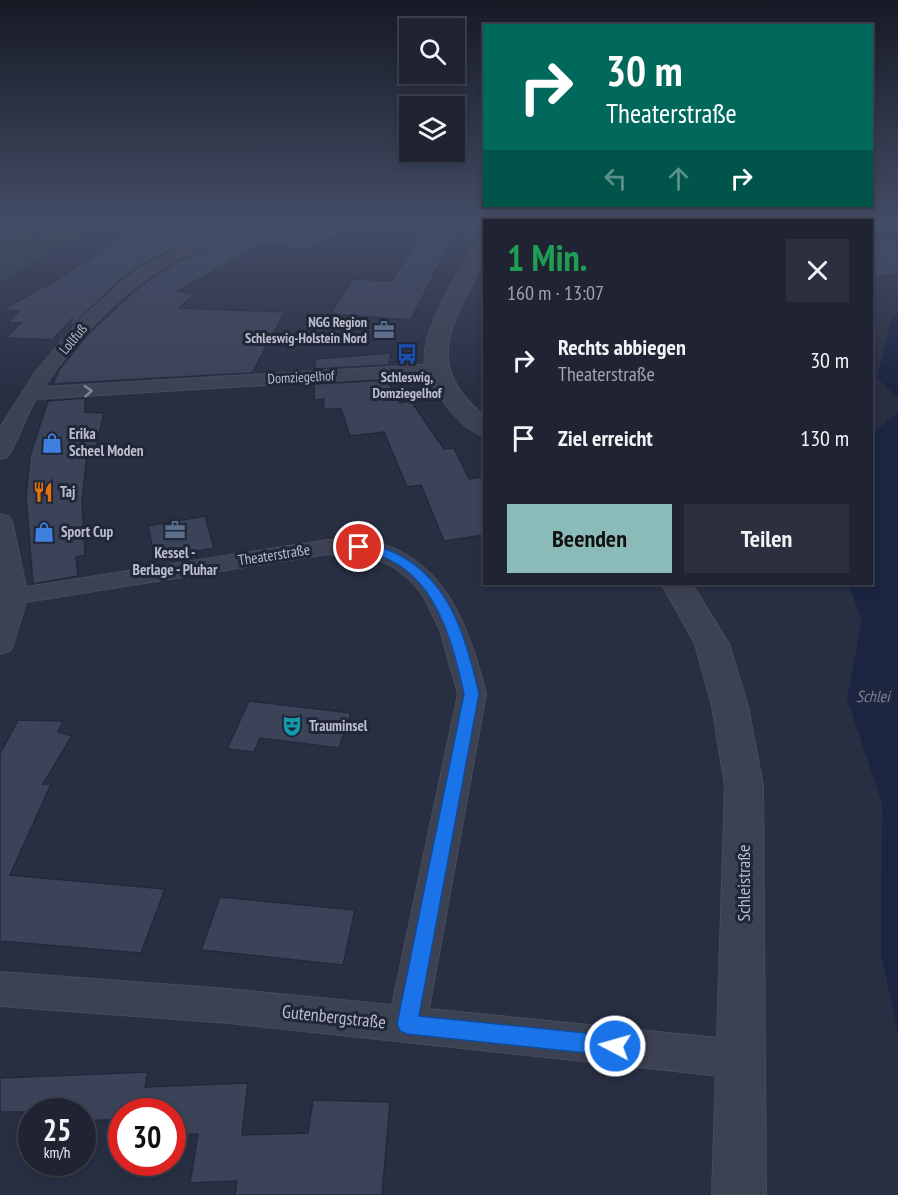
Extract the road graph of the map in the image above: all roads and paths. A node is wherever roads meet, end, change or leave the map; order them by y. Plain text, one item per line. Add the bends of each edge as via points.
1 (137, 278) edge
2 (467, 278) edge
3 (437, 370) junction
4 (30, 394) junction
5 (483, 427) edge
6 (0, 453) edge
7 (0, 521) edge
8 (678, 585) edge
9 (15, 596) junction
10 (0, 645) edge
11 (0, 989) edge
12 (407, 1024) junction
13 (739, 1059) junction
14 (739, 1195) edge

1 - 4 street, Lollfuß via 81,328
2 - 3 street via 438,338
4 -> 3 street, Domziegelhof
3 - 5 street via 451,396
4 - 6 street, Lollfuß via 12,420
7 - 9 street
8 - 13 street, Schleistraße via 712,644 730,706 744,786
9 - 10 street
9 - 12 street, Theaterstraße via 327,547 382,552 414,569 443,605 461,645 472,694
11 - 12 street, Gutenbergstraße
12 - 13 street, Gutenbergstraße
13 - 14 street, Schleistraße

